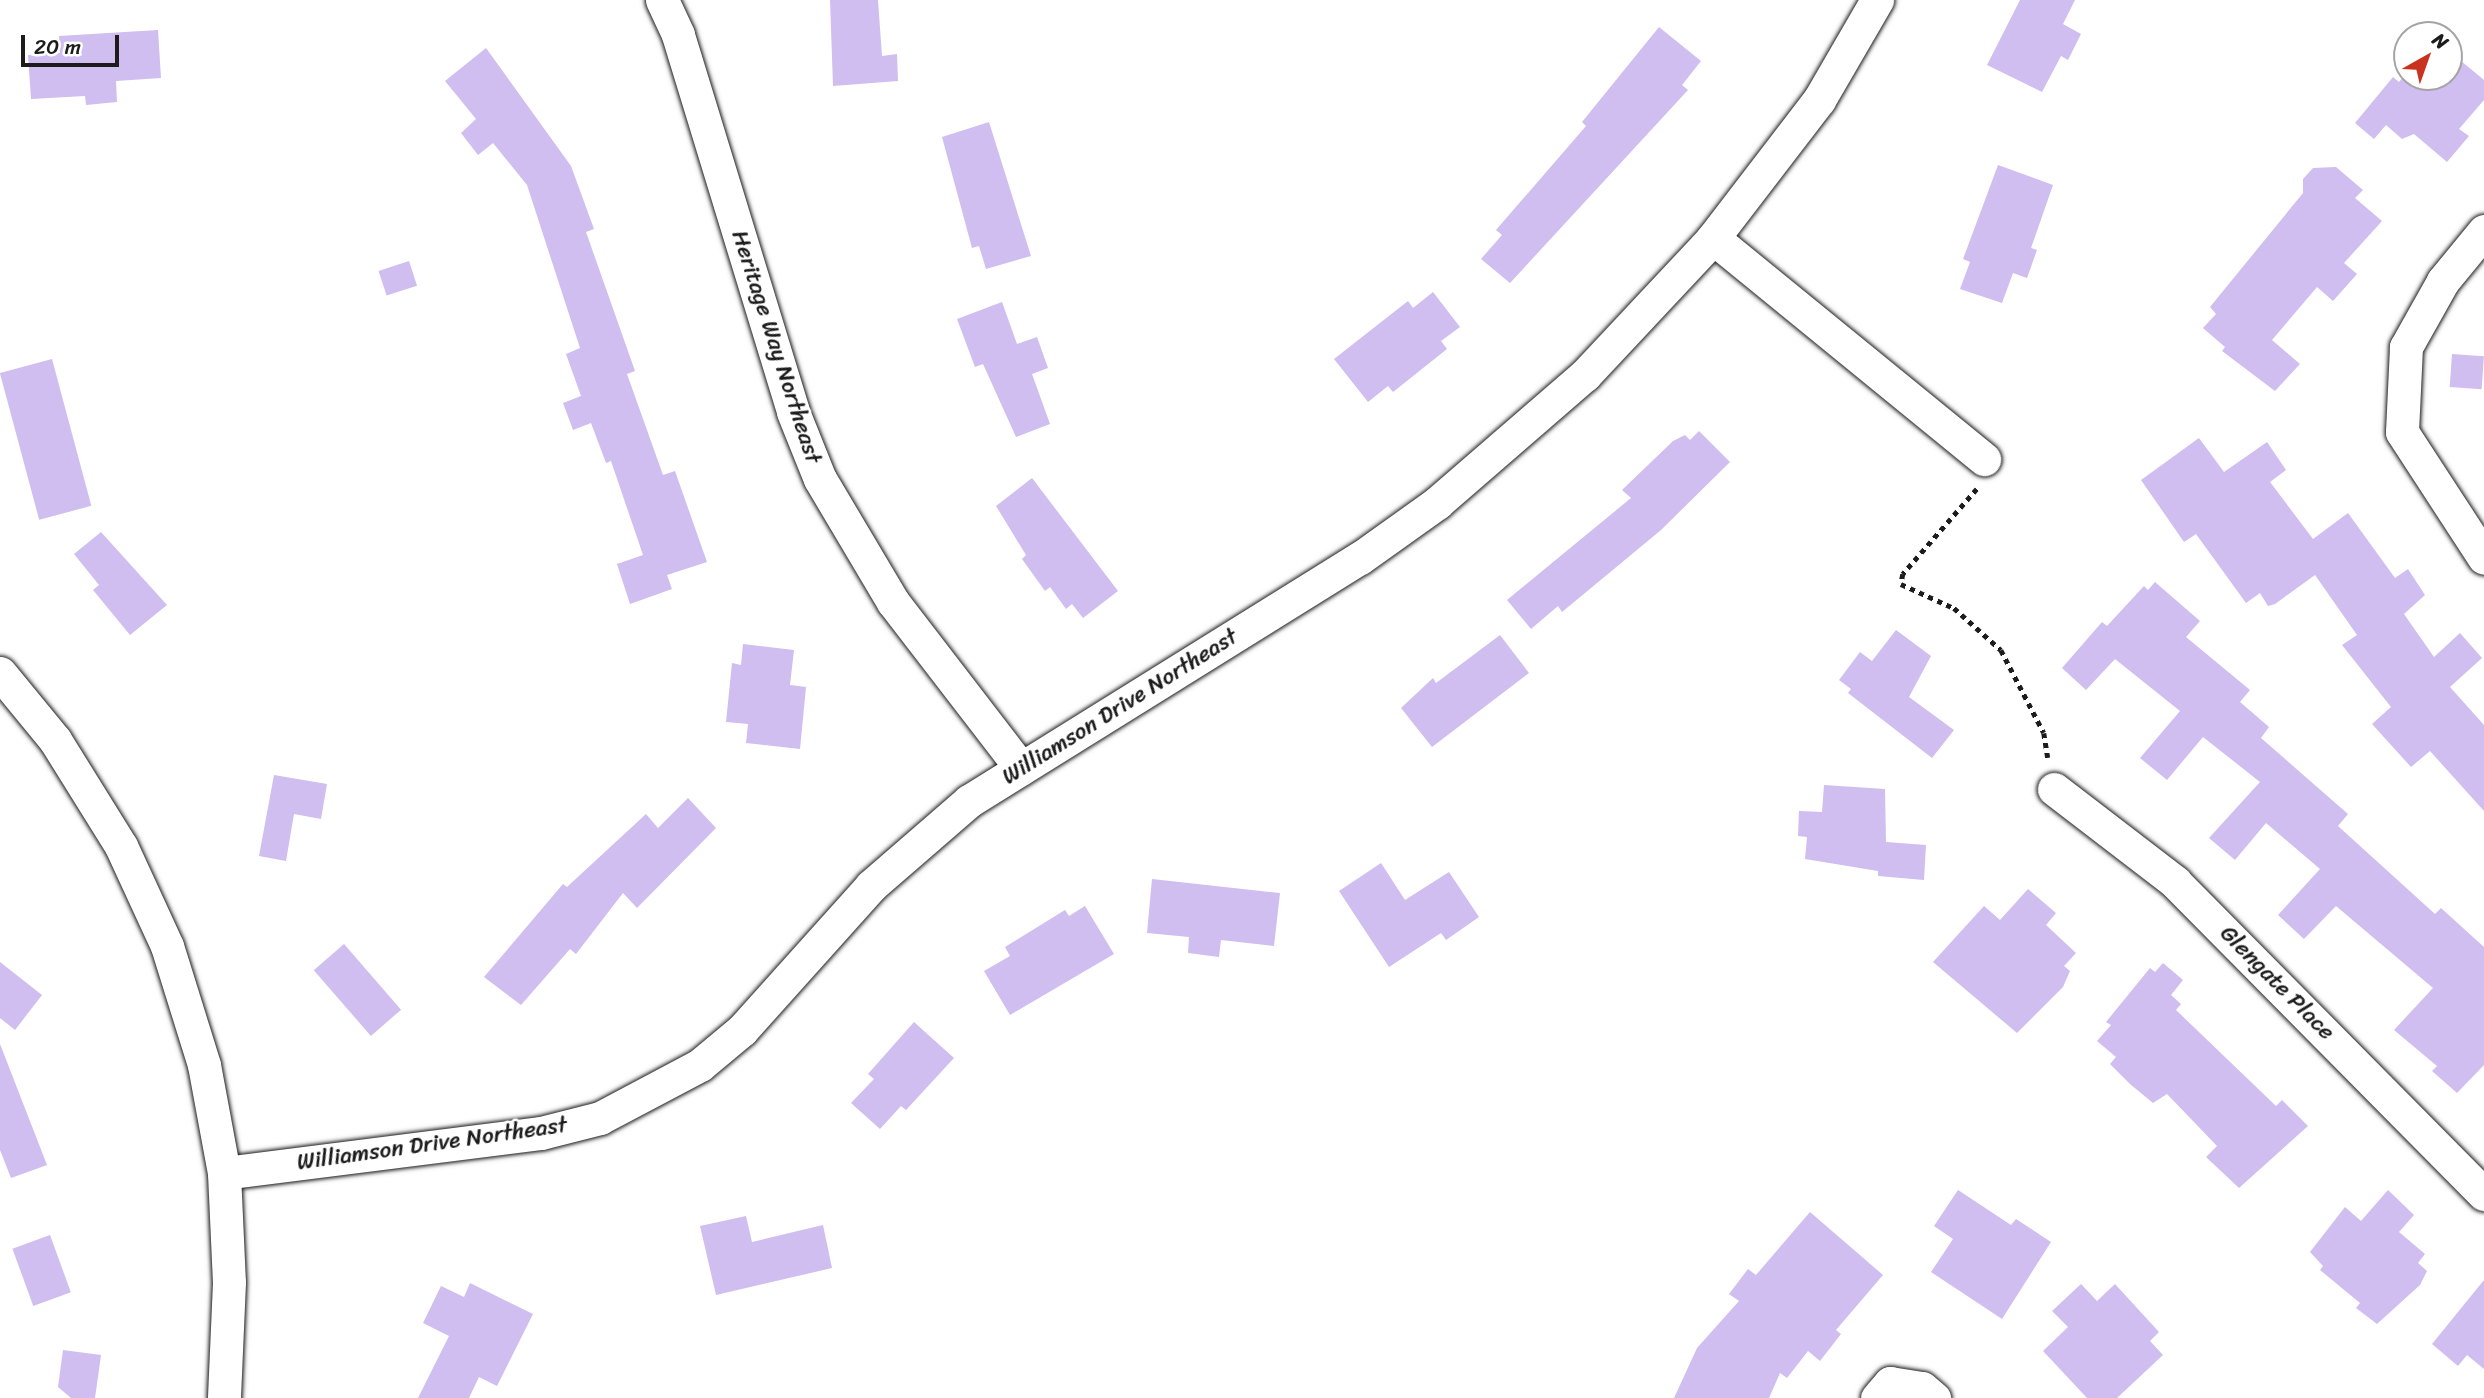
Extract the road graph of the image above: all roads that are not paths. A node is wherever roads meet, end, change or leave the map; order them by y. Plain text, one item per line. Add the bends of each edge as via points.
1 (662, 0) edge
2 (1877, 0) edge
3 (2484, 231) edge
4 (1713, 238) junction
5 (1984, 459) road end
6 (2484, 558) edge
7 (0, 673) edge
8 (1021, 768) junction
9 (2054, 789) road end
10 (224, 1173) junction
11 (2484, 1194) edge
12 (224, 1398) edge
13 (1877, 1398) edge
14 (1934, 1398) edge

1 - 8 street, Heritage Way Northeast via 678,34 793,412 820,479 893,603
2 - 4 street, Williamson Drive Northeast via 1819,100
3 - 6 street via 2443,281 2406,347 2402,432
4 - 5 street
4 - 8 street, Williamson Drive Northeast via 1584,375 1437,503 1360,558
7 - 10 street via 55,740 121,846 167,946 204,1065
8 - 10 street, Williamson Drive Northeast via 916,842 742,1030 701,1065 649,1097 600,1118 541,1133
9 - 11 street, Glengate Place via 2175,882
10 - 12 street via 229,1282
13 - 14 street via 1890,1383 1922,1388

